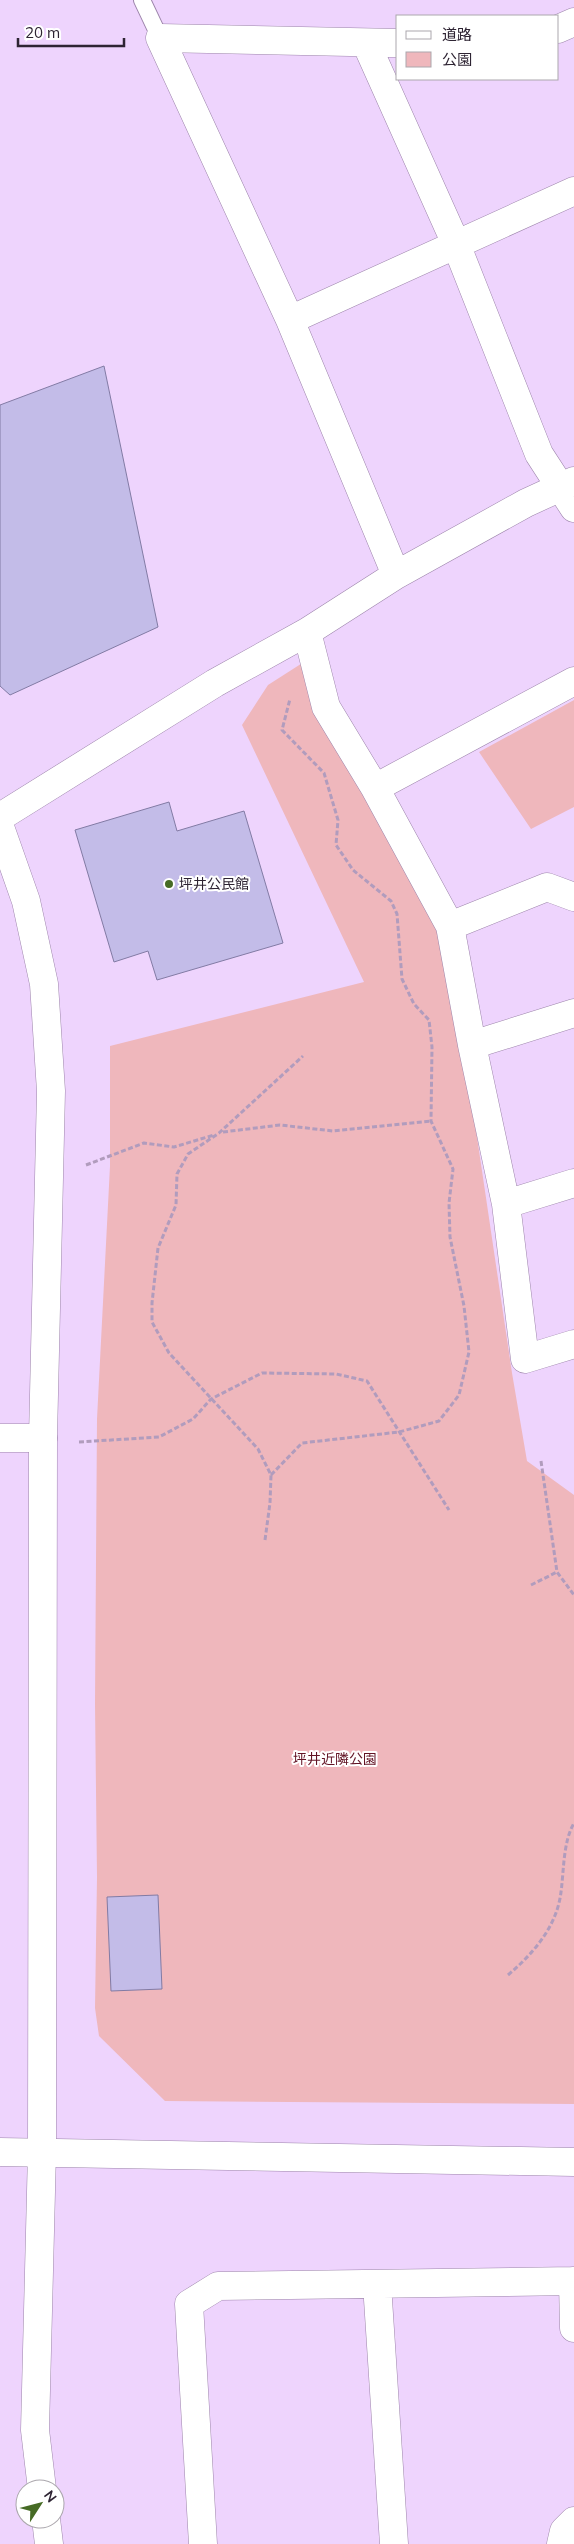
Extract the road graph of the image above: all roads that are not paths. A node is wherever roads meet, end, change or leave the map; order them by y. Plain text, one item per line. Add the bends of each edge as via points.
1 (142, 0) edge
2 (574, 22) edge
3 (559, 29) edge
4 (160, 38) junction
5 (366, 43) junction
6 (396, 43) edge
7 (574, 191) edge
8 (456, 244) junction
9 (290, 320) junction
10 (569, 492) edge
11 (396, 575) junction
12 (307, 632) junction
13 (574, 681) edge
14 (375, 788) junction
15 (0, 817) edge
16 (0, 827) edge
17 (574, 897) edge
18 (450, 926) junction
19 (574, 1014) edge
20 (472, 1045) junction
21 (574, 1183) edge
22 (506, 1204) junction
23 (574, 1344) edge
24 (0, 1438) edge
25 (43, 1438) junction
26 (0, 2152) edge
27 (42, 2152) junction
28 (574, 2162) edge
29 (573, 2281) edge
30 (377, 2284) junction
31 (574, 2328) edge
32 (41, 2479) edge
33 (574, 2521) edge
34 (47, 2529) edge
35 (49, 2544) edge
36 (203, 2544) edge
37 (394, 2544) edge
38 (561, 2544) edge

1 - 4 lane
2 - 3 street
4 - 5 street
4 - 9 street
5 - 6 street
5 - 8 street
7 - 8 street
8 - 9 street
8 - 10 street via 539,454
9 - 11 street
10 - 11 street via 526,503
11 - 12 street
12 - 14 street via 326,707
12 - 15 street via 215,684
13 - 14 street
14 - 18 street
16 - 25 street via 26,901 44,984 51,1091
17 - 18 street via 547,887
18 - 20 street
19 - 20 street
20 - 22 street
21 - 22 street
22 - 23 street via 525,1359
24 - 25 street
25 - 27 street
26 - 27 street
27 - 28 street
27 - 32 street via 35,2430
29 - 30 street
29 - 31 street
30 - 36 street via 218,2286 189,2304
30 - 37 street
33 - 38 street via 564,2531
34 - 35 street

